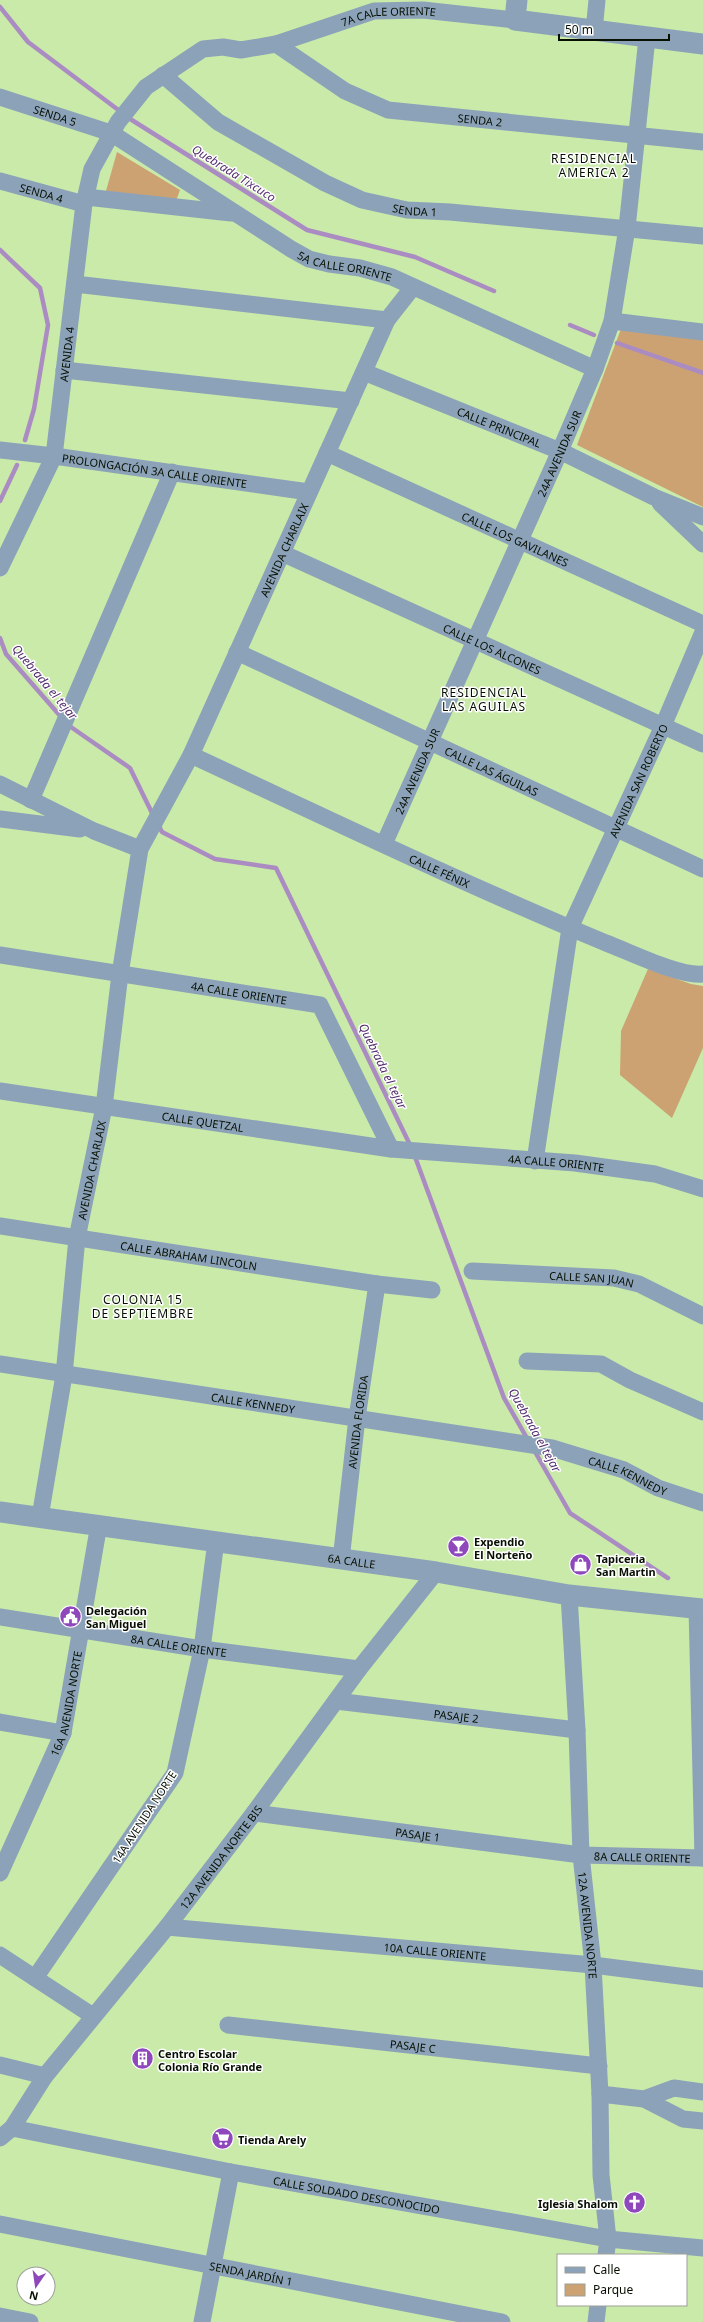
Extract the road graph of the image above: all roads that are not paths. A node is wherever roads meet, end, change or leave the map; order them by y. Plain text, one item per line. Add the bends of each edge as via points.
1 (597, 0) edge
2 (516, 10) edge
3 (594, 31) junction
4 (648, 38) junction
5 (276, 44) junction
6 (703, 44) edge
7 (163, 75) junction
8 (0, 97) edge
9 (115, 128) junction
10 (637, 135) junction
11 (703, 142) edge
12 (0, 181) edge
13 (85, 200) junction
14 (235, 213) junction
15 (627, 228) junction
16 (703, 236) edge
17 (75, 284) junction
18 (413, 287) junction
19 (387, 320) junction
20 (612, 321) junction
21 (703, 332) edge
22 (65, 364) junction
23 (595, 369) junction
24 (364, 372) junction
25 (351, 401) junction
26 (0, 450) edge
27 (560, 451) junction
28 (327, 453) junction
29 (54, 456) junction
30 (172, 472) junction
31 (310, 492) junction
32 (654, 497) junction
33 (703, 517) edge
34 (520, 540) junction
35 (703, 544) edge
36 (282, 553) junction
37 (0, 568) edge
38 (703, 624) edge
39 (703, 632) edge
40 (474, 640) junction
41 (237, 652) junction
42 (663, 726) junction
43 (430, 742) junction
44 (703, 744) edge
45 (191, 755) junction
46 (0, 784) edge
47 (31, 800) junction
48 (0, 819) edge
49 (615, 829) junction
50 (94, 831) junction
51 (384, 844) junction
52 (140, 849) junction
53 (703, 869) edge
54 (570, 928) junction
55 (0, 955) edge
56 (120, 974) junction
57 (698, 975) edge
58 (0, 1091) edge
59 (104, 1107) junction
60 (405, 1151) junction
61 (535, 1161) junction
62 (703, 1189) edge
63 (0, 1226) edge
64 (77, 1238) junction
65 (472, 1271) dead end
66 (377, 1284) junction
67 (432, 1290) dead end
68 (703, 1316) edge
69 (527, 1361) dead end
70 (0, 1364) edge
71 (64, 1375) junction
72 (703, 1412) edge
73 (358, 1418) junction
74 (703, 1503) edge
75 (0, 1512) edge
76 (40, 1517) junction
77 (99, 1524) junction
78 (216, 1540) junction
79 (341, 1560) junction
80 (436, 1572) junction
81 (569, 1595) junction
82 (700, 1608) edge
83 (0, 1617) edge
84 (80, 1631) junction
85 (202, 1649) junction
86 (359, 1669) junction
87 (336, 1701) junction
88 (0, 1722) edge
89 (577, 1730) junction
90 (64, 1733) junction
91 (254, 1813) junction
92 (581, 1855) junction
93 (703, 1858) edge
94 (0, 1873) edge
95 (167, 1927) junction
96 (0, 1955) edge
97 (593, 1965) junction
98 (35, 1978) junction
99 (703, 1979) edge
100 (93, 2016) junction
101 (228, 2025) dead end
102 (0, 2065) edge
103 (599, 2066) junction
104 (45, 2076) junction
105 (703, 2092) edge
106 (600, 2094) junction
107 (644, 2099) junction
108 (703, 2121) edge
109 (6, 2133) edge
110 (231, 2172) junction
111 (0, 2224) edge
112 (607, 2247) edge
113 (703, 2248) edge
114 (212, 2266) junction
115 (598, 2306) edge
116 (0, 2316) edge
117 (30, 2322) edge
118 (202, 2322) edge
119 (502, 2322) edge
120 (596, 2322) edge

1 - 3 street
2 - 3 street, 7A CALLE ORIENTE
2 - 5 street, 7A CALLE ORIENTE via 374,11
3 - 4 street, 7A CALLE ORIENTE
4 - 6 street, 7A CALLE ORIENTE
4 - 10 street, 24A AVENIDA SUR
5 - 7 street, 7A CALLE ORIENTE via 241,50 223,47 203,49
5 - 10 street, SENDA 2 via 345,91 388,110
7 - 9 street, 7A CALLE ORIENTE via 146,87
7 - 15 street, SENDA 1 via 218,122 325,183 362,200 407,210
8 - 9 street, SENDA 5
9 - 13 street, AVENIDA 4 via 92,169
9 - 14 street, 5A CALLE ORIENTE
10 - 11 street, SENDA 2
10 - 15 street, 24A AVENIDA SUR
12 - 13 street, SENDA 4
13 - 14 street, SENDA 4
13 - 17 street, AVENIDA 4
14 - 18 street, 5A CALLE ORIENTE via 309,258 329,264 376,271
15 - 16 street, SENDA 1
15 - 20 street, 24A AVENIDA SUR
17 - 19 street
17 - 22 street, AVENIDA 4
18 - 19 street, AVENIDA CHARLAIX
18 - 23 street, 5A CALLE ORIENTE
19 - 24 street, AVENIDA CHARLAIX
20 - 21 street
20 - 23 street, 24A AVENIDA SUR
22 - 25 street
22 - 29 street, AVENIDA 4
23 - 27 street, 24A AVENIDA SUR
24 - 25 street, AVENIDA CHARLAIX
24 - 27 street, CALLE PRINCIPAL
25 - 28 street, AVENIDA CHARLAIX
26 - 29 street, PROLONGACIÓN 3A CALLE ORIENTE
27 - 32 street, CALLE PRINCIPAL
27 - 34 street, 24A AVENIDA SUR
28 - 31 street, AVENIDA CHARLAIX
28 - 34 street, CALLE LOS GAVILANES
29 - 30 street, PROLONGACIÓN 3A CALLE ORIENTE
29 - 37 street, AVENIDA 4
30 - 31 street, PROLONGACIÓN 3A CALLE ORIENTE
30 - 47 street
31 - 36 street, AVENIDA CHARLAIX
32 - 33 street
32 - 35 street
34 - 38 street, CALLE LOS GAVILANES
34 - 40 street, 24A AVENIDA SUR
36 - 40 street, CALLE LOS ALCONES
36 - 41 street, AVENIDA CHARLAIX
39 - 42 street, AVENIDA SAN ROBERTO
40 - 42 street, CALLE LOS ALCONES
40 - 43 street, 24A AVENIDA SUR
41 - 43 street, CALLE LAS ÁGUILAS
41 - 45 street, AVENIDA CHARLAIX
42 - 44 street, CALLE LOS ALCONES
42 - 49 street, AVENIDA SAN ROBERTO
43 - 49 street, CALLE LAS ÁGUILAS
43 - 51 street, 24A AVENIDA SUR
45 - 51 street, CALLE FÉNIX
45 - 52 street, AVENIDA CHARLAIX
46 - 47 street
47 - 50 street
48 - 50 street
49 - 53 street, CALLE LAS ÁGUILAS
49 - 54 street, AVENIDA SAN ROBERTO
50 - 52 street
51 - 54 street, CALLE FÉNIX
52 - 56 street, AVENIDA CHARLAIX
54 - 57 street, CALLE FÉNIX via 656,963
54 - 61 street, AVENIDA SAN ROBERTO
55 - 56 street, 4A CALLE ORIENTE
56 - 59 street, AVENIDA CHARLAIX
56 - 60 street, 4A CALLE ORIENTE via 320,1005
58 - 59 street, CALLE QUETZAL
59 - 60 street, CALLE QUETZAL
59 - 64 street, AVENIDA CHARLAIX
60 - 61 street, 4A CALLE ORIENTE
61 - 62 street, 4A CALLE ORIENTE via 575,1163 655,1174
63 - 64 street, CALLE ABRAHAM LINCOLN
64 - 66 street, CALLE ABRAHAM LINCOLN
64 - 71 street, AVENIDA CHARLAIX
65 - 68 street, CALLE SAN JUAN via 614,1278 639,1284
66 - 67 street, CALLE ABRAHAM LINCOLN
66 - 73 street, AVENIDA FLORIDA
69 - 72 street via 601,1364 630,1380
70 - 71 street, CALLE KENNEDY
71 - 73 street, CALLE KENNEDY
71 - 76 street, AVENIDA CHARLAIX
73 - 74 street, CALLE KENNEDY via 538,1446 624,1470 658,1488
73 - 79 street, AVENIDA FLORIDA
75 - 76 street, 6A CALLE
76 - 77 street, 6A CALLE
77 - 78 street, 6A CALLE
77 - 84 street, 16A AVENIDA NORTE
78 - 79 street, 6A CALLE
78 - 85 street, 14A AVENIDA NORTE
79 - 80 street, 6A CALLE
80 - 81 street, 6A CALLE
80 - 86 street, 12A AVENIDA NORTE BIS
81 - 82 street, 6A CALLE
81 - 89 street, 12A AVENIDA NORTE
82 - 93 street
83 - 84 street, 8A CALLE ORIENTE
84 - 85 street, 8A CALLE ORIENTE
84 - 90 street, 16A AVENIDA NORTE
85 - 86 street, 8A CALLE ORIENTE
85 - 98 street, 14A AVENIDA NORTE via 175,1774
86 - 87 street, 12A AVENIDA NORTE BIS
87 - 89 street, PASAJE 2
87 - 91 street, 12A AVENIDA NORTE BIS
88 - 90 street
89 - 92 street, 12A AVENIDA NORTE
90 - 94 street, 16A AVENIDA NORTE
91 - 92 street, PASAJE 1
91 - 95 street, 12A AVENIDA NORTE BIS
92 - 93 street, 8A CALLE ORIENTE
92 - 97 street, 12A AVENIDA NORTE
95 - 97 street, 10A CALLE ORIENTE
95 - 100 street, 12A AVENIDA NORTE BIS
96 - 98 street
97 - 99 street, 10A CALLE ORIENTE
97 - 103 street, 12A AVENIDA NORTE
98 - 100 street
100 - 104 street, 12A AVENIDA NORTE BIS
101 - 103 street, PASAJE C
102 - 104 street
103 - 106 street, 12A AVENIDA NORTE
104 - 109 street, 12A AVENIDA NORTE BIS
105 - 107 street via 674,2088
106 - 107 street
106 - 112 street, 12A AVENIDA NORTE via 601,2175
107 - 108 street via 683,2119
109 - 110 street, CALLE SOLDADO DESCONOCIDO
110 - 112 street, CALLE SOLDADO DESCONOCIDO
110 - 114 street
111 - 114 street, SENDA JARDÍN 1
112 - 113 street, CALLE SOLDADO DESCONOCIDO
114 - 118 street
114 - 119 street, SENDA JARDÍN 1
115 - 120 street
116 - 117 street

